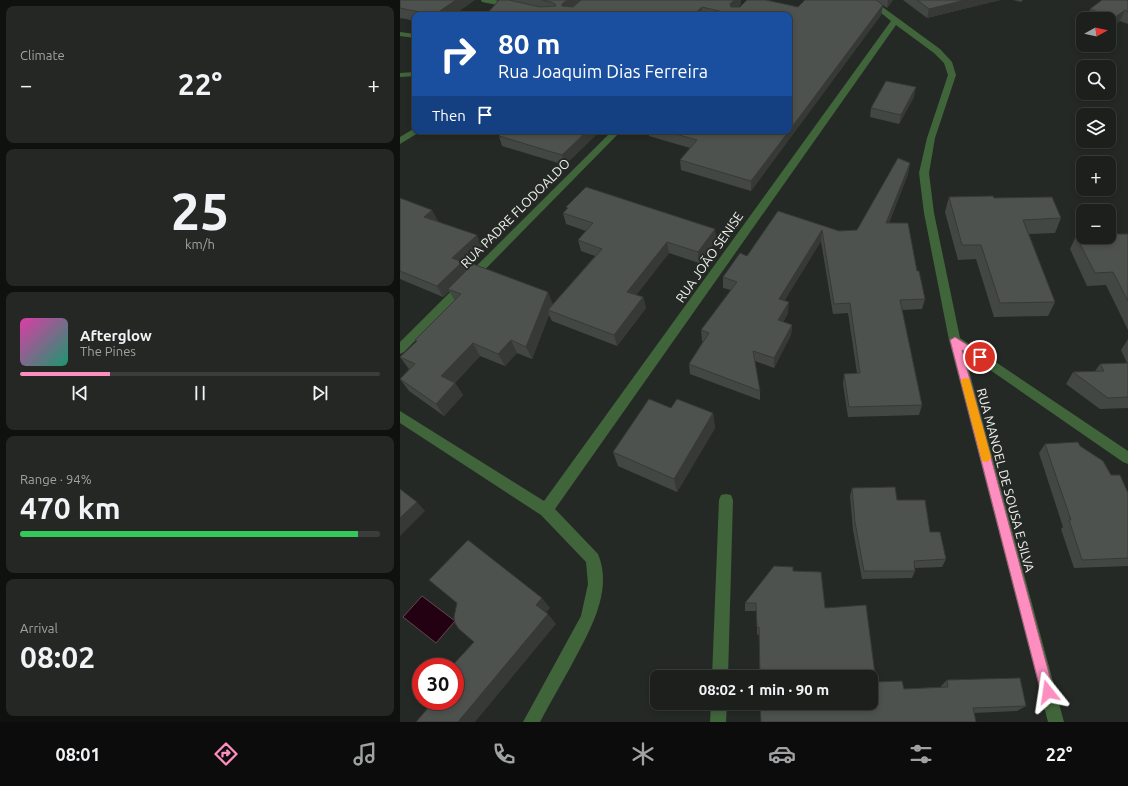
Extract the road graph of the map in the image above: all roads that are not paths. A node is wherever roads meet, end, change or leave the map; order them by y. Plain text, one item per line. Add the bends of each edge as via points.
1 (485, 0) edge
2 (869, 0) edge
3 (522, 8) edge
4 (894, 21) junction
5 (400, 34) edge
6 (412, 36) edge
7 (412, 74) edge
8 (400, 75) edge
9 (412, 133) edge
10 (614, 134) edge
11 (400, 141) edge
12 (955, 340) junction
13 (400, 349) edge
14 (400, 416) edge
15 (1128, 458) edge
16 (726, 500) dead end
17 (546, 510) junction
18 (720, 670) edge
19 (719, 710) edge
20 (531, 722) edge
21 (718, 722) edge
22 (1056, 722) edge

1 - 3 street
2 - 4 street, RUA MANOEL DE SOUSA E SILVA
4 - 12 street, RUA MANOEL DE SOUSA E SILVA via 937,51 948,62 952,75 931,138 924,173 929,214
4 - 17 street, RUA JOÃO SENISE
5 - 6 street
7 - 8 street
9 - 11 street
10 - 13 street, RUA PADRE FLODOALDO
12 - 15 street
12 - 22 street, RUA MANOEL DE SOUSA E SILVA
14 - 17 street
16 - 18 street
17 - 20 street via 593,559 596,584 588,618
19 - 21 street

